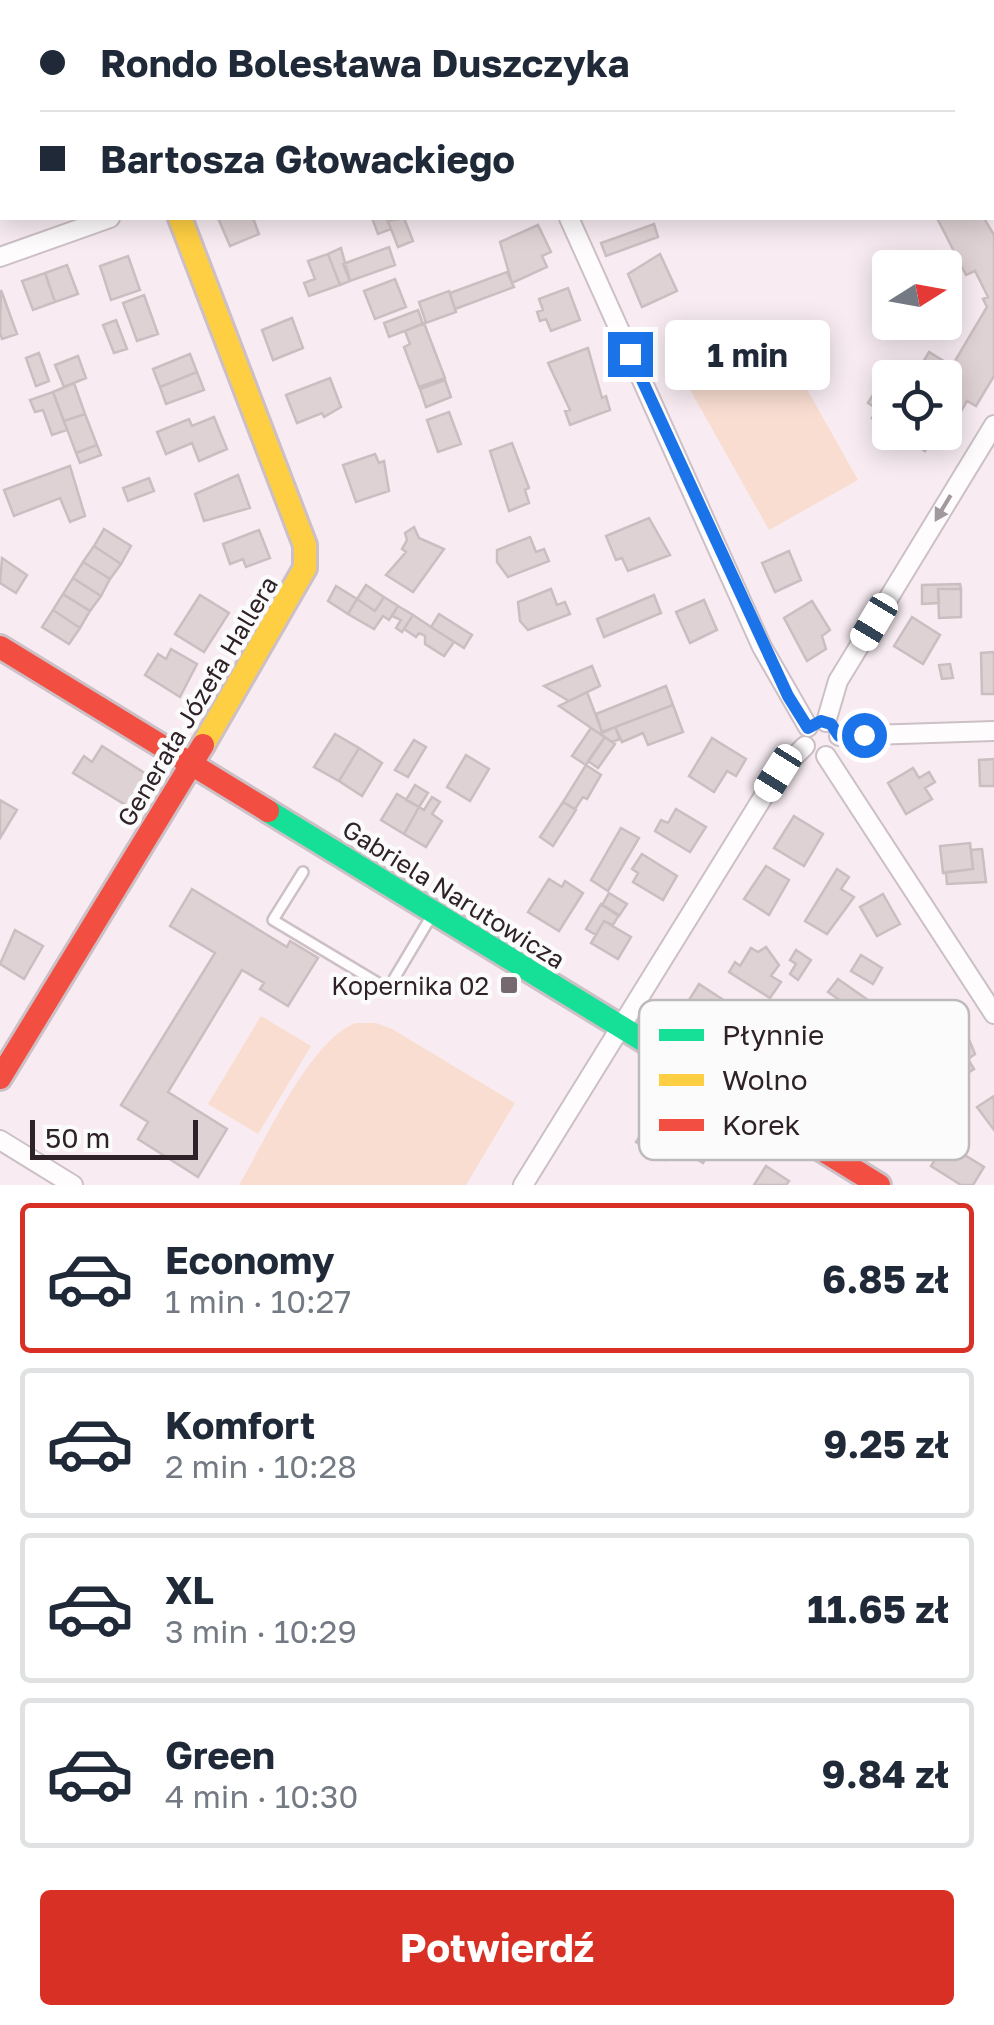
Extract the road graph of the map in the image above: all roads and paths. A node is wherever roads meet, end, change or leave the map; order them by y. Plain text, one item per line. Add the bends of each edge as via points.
1 (104, 220) edge
2 (181, 220) edge
3 (570, 220) edge
4 (0, 257) edge
5 (993, 429) edge
6 (0, 647) edge
7 (994, 731) edge
8 (819, 733) junction
9 (192, 764) junction
10 (303, 872) dead end
11 (433, 914) junction
12 (994, 1014) edge
13 (620, 1027) junction
14 (639, 1039) edge
15 (0, 1078) edge
16 (0, 1140) edge
17 (838, 1160) edge
18 (73, 1185) edge
19 (523, 1185) edge
20 (879, 1185) edge

1 - 4 street
2 - 9 street, Generała Józefa Hallera via 306,559 299,584
3 - 8 street via 762,647
5 -> 8 street via 838,681
6 - 9 street, Gabriela Narutowicza
7 - 8 street
8 - 12 street via 837,746 826,756
8 - 13 street via 778,773
9 - 11 street, Gabriela Narutowicza
9 - 15 street, Generała Józefa Hallera
10 - 11 lane via 273,920 388,989
11 - 13 street, Gabriela Narutowicza
13 - 14 street, Gabriela Narutowicza
13 - 19 street
16 - 18 street
17 - 20 street, Gabriela Narutowicza

